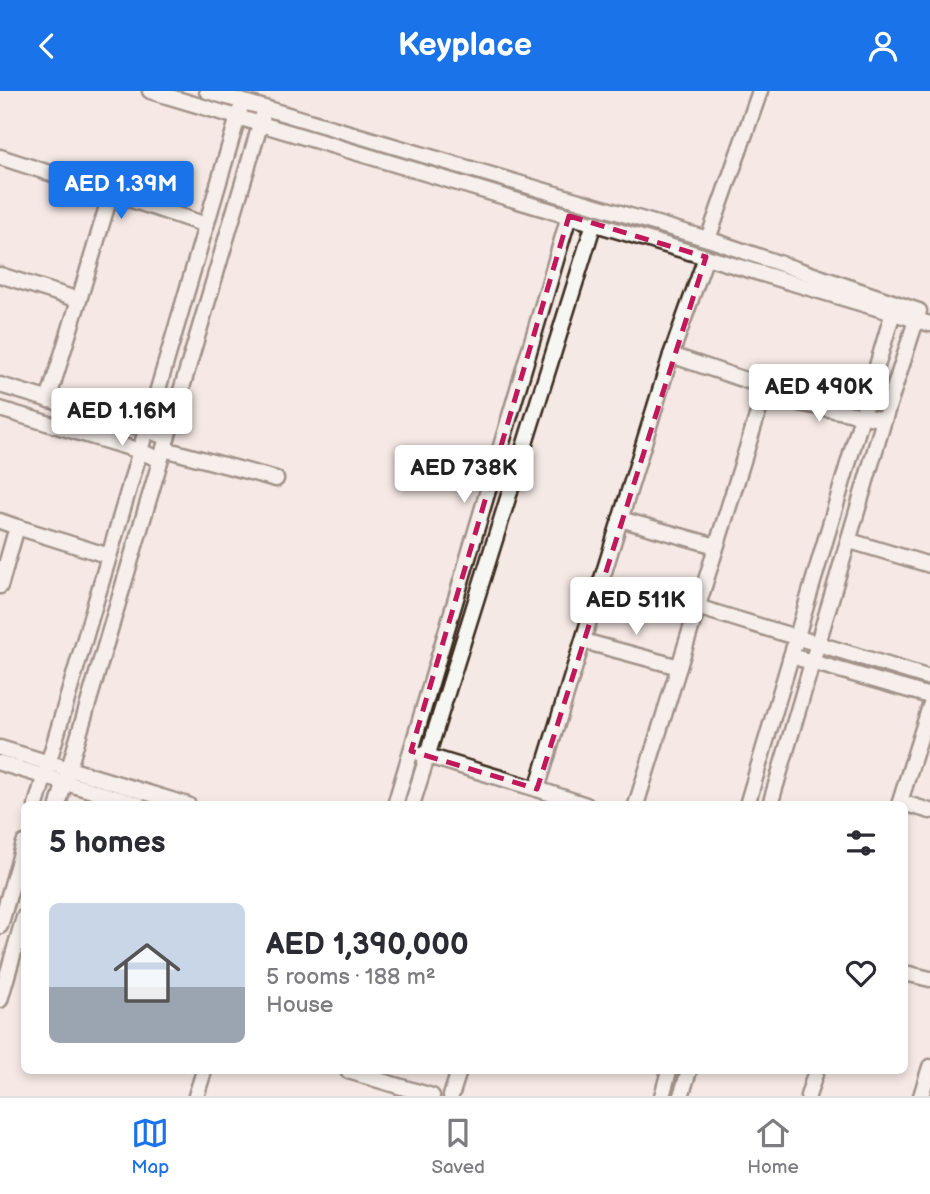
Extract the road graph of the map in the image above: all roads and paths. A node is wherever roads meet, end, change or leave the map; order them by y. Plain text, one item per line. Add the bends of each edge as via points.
1 (150, 91) edge
2 (207, 91) edge
3 (760, 91) edge
4 (243, 102) junction
5 (264, 109) junction
6 (238, 117) junction
7 (260, 124) junction
8 (0, 157) edge
9 (111, 193) junction
10 (569, 216) junction
11 (594, 223) junction
12 (206, 225) junction
13 (708, 239) junction
14 (706, 257) junction
15 (0, 275) edge
16 (79, 300) junction
17 (892, 312) junction
18 (923, 322) edge
19 (671, 355) junction
20 (0, 385) edge
21 (763, 396) junction
22 (48, 400) junction
23 (0, 409) edge
24 (863, 414) junction
25 (884, 420) junction
26 (146, 429) junction
27 (164, 449) junction
28 (140, 451) junction
29 (276, 479) dead end
30 (620, 519) junction
31 (0, 521) edge
32 (17, 527) junction
33 (850, 541) junction
34 (716, 546) junction
35 (109, 556) junction
36 (930, 565) edge
37 (0, 586) edge
38 (697, 607) junction
39 (797, 636) junction
40 (583, 641) junction
41 (818, 644) junction
42 (791, 656) junction
43 (813, 661) junction
44 (679, 667) junction
45 (930, 678) edge
46 (930, 697) edge
47 (930, 706) edge
48 (0, 748) edge
49 (411, 751) junction
50 (427, 756) junction
51 (0, 763) edge
52 (46, 769) junction
53 (67, 775) junction
54 (537, 789) junction
55 (37, 801) edge
56 (59, 801) edge
57 (129, 801) edge
58 (172, 801) edge
59 (396, 801) edge
60 (413, 801) edge
61 (574, 801) edge
62 (637, 801) edge
63 (748, 801) edge
64 (771, 801) edge
65 (901, 801) edge
66 (908, 805) edge
67 (930, 811) edge
68 (21, 850) edge
69 (6, 883) edge
70 (0, 926) edge
71 (21, 927) edge
72 (908, 974) edge
73 (930, 979) edge
74 (0, 1000) edge
75 (930, 1067) edge
76 (203, 1074) edge
77 (358, 1074) edge
78 (458, 1074) edge
79 (668, 1074) edge
80 (688, 1074) edge
81 (815, 1074) edge
82 (196, 1096) edge
83 (432, 1096) edge
84 (451, 1096) edge
85 (662, 1096) edge
86 (681, 1096) edge
87 (808, 1096) edge
88 (921, 1096) edge

1 - 6 street
2 - 4 street
3 - 13 street
4 - 5 street
4 - 6 street
5 - 7 street
5 - 13 street
6 - 7 street
6 - 12 street
7 - 10 street
7 - 27 street
8 - 9 street
9 - 12 street
9 - 16 street
10 - 11 street
10 - 49 street
11 - 14 street
11 - 50 street
12 - 26 street
13 - 18 street via 919,311
14 - 17 street
14 - 19 street
15 - 16 street
16 - 22 street
17 - 18 street
17 - 24 street
18 - 25 street
19 - 21 street via 766,387
19 - 30 street
20 - 22 street
21 - 24 street
21 - 34 street
22 - 26 street
23 - 28 street
24 - 25 street
24 - 39 street
25 - 33 street
26 - 27 street
26 - 28 street
27 - 28 street
27 - 29 street
27 - 53 street
28 - 35 street
30 - 34 street
30 - 40 street
31 - 32 street
32 - 35 street
32 - 37 street
33 - 36 street
33 - 41 street
34 - 38 street
35 - 52 street
38 - 39 street
38 - 44 street
39 - 41 street
39 - 42 street
40 - 44 street
40 - 54 street
41 - 43 street
41 - 45 street
42 - 43 street
42 - 63 street
43 - 46 street
43 - 64 street
44 - 62 street
47 - 65 street
48 - 52 street
49 - 50 street
49 - 59 street
50 - 54 street
50 - 60 street
51 - 52 street
52 - 53 street
52 - 55 street
53 - 56 street
53 - 57 street
53 - 58 street
54 - 61 street
66 - 67 street
68 - 69 street
69 - 70 street
71 - 74 street
72 - 73 street
75 - 88 street
76 - 82 street
77 - 83 street
78 - 84 street
79 - 85 street
80 - 86 street
81 - 87 street

